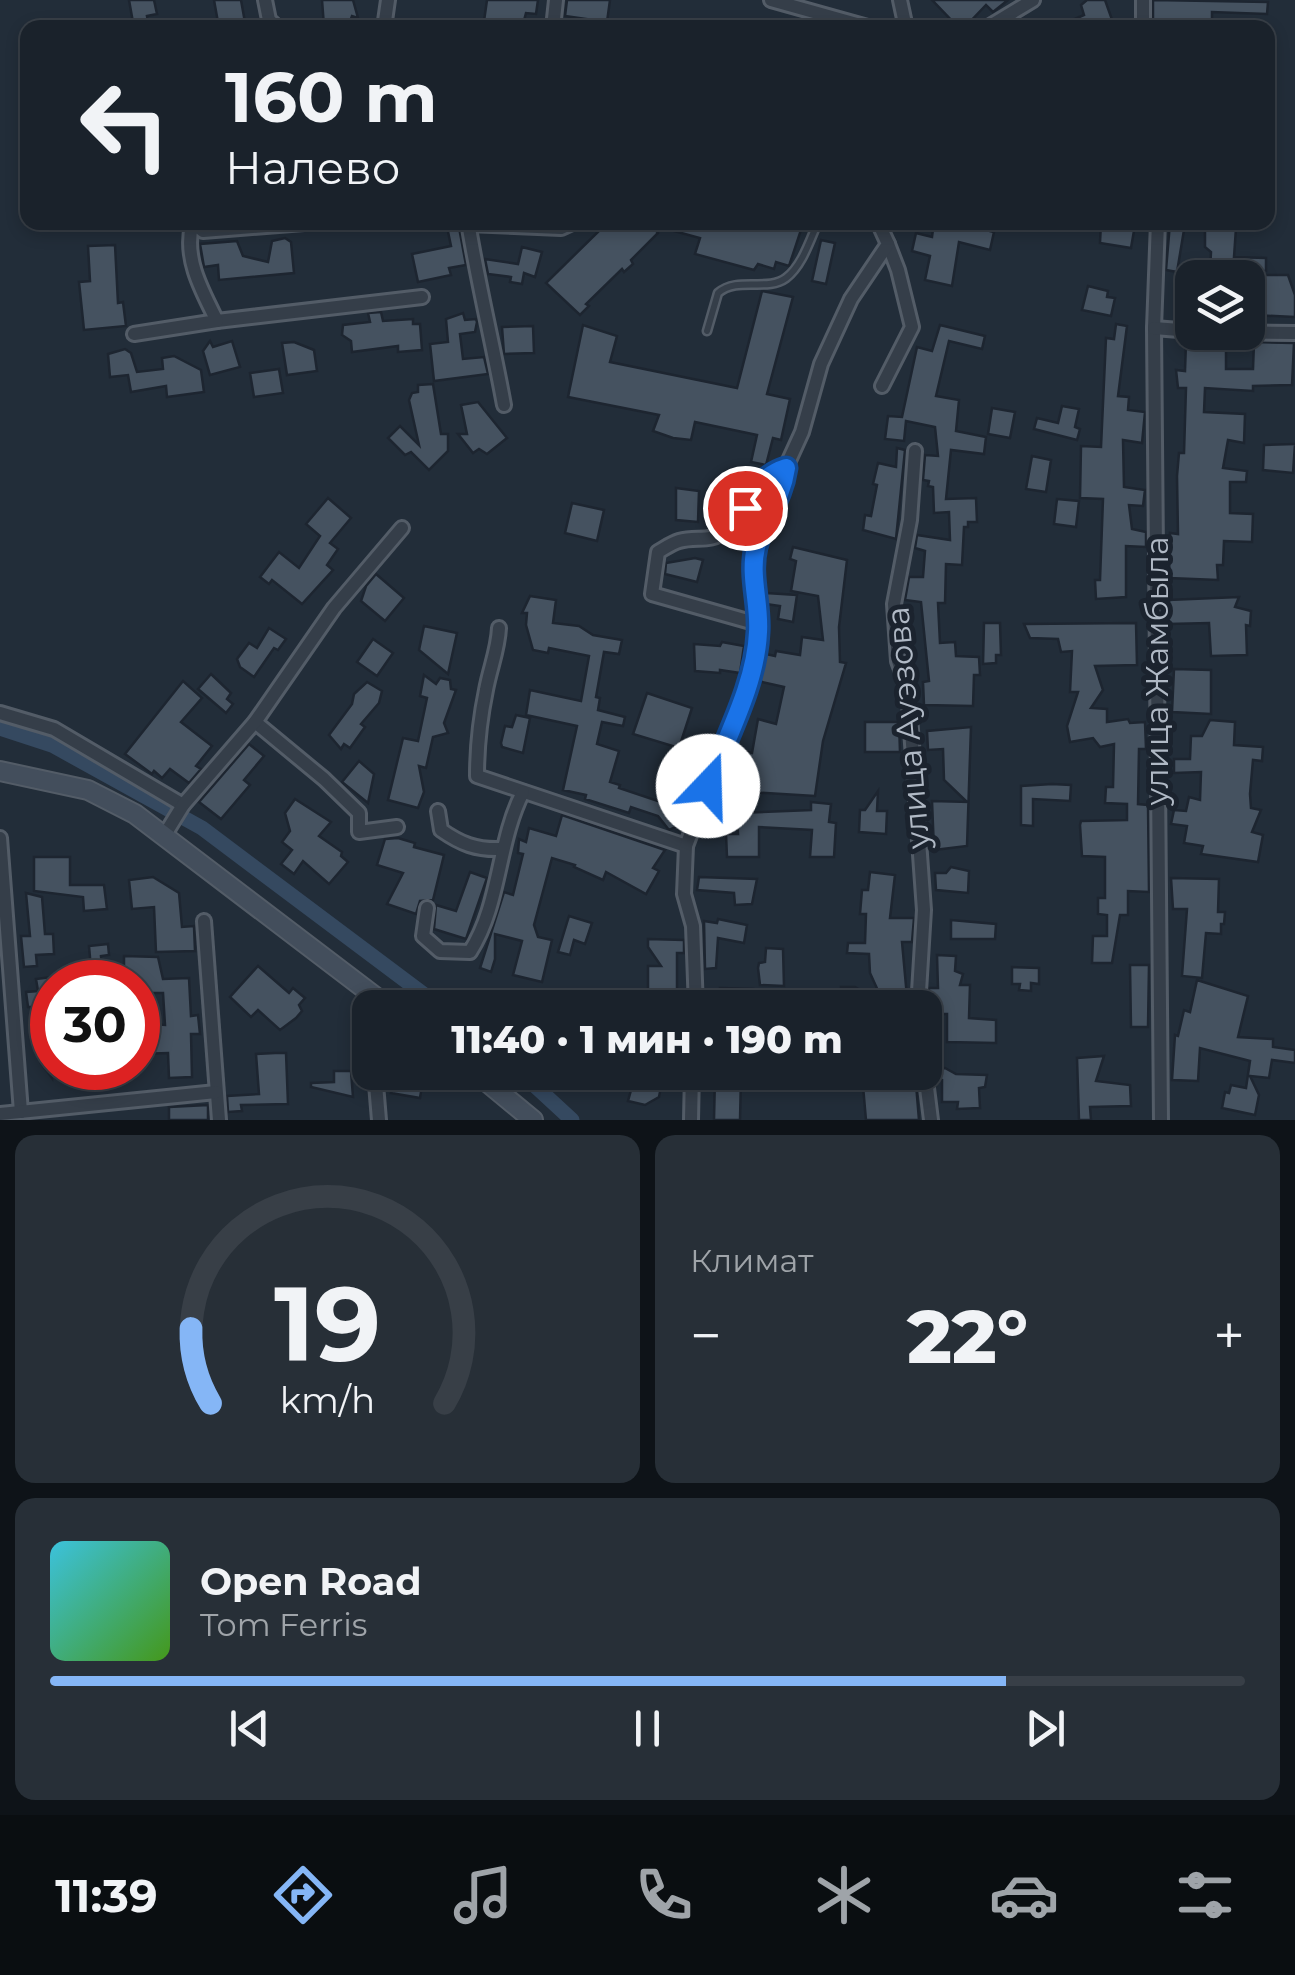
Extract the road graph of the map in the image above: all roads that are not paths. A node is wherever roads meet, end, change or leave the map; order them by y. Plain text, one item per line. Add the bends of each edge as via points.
1 (771, 0) edge
2 (1032, 0) edge
3 (842, 20) edge
4 (1000, 20) edge
5 (191, 230) edge
6 (469, 230) edge
7 (814, 230) edge
8 (882, 230) edge
9 (1158, 230) edge
10 (888, 244) junction
11 (422, 297) dead end
12 (217, 320) junction
13 (1154, 328) junction
14 (1175, 330) edge
15 (707, 331) dead end
16 (1265, 333) edge
17 (1295, 333) edge
18 (134, 334) dead end
19 (882, 386) dead end
20 (504, 405) dead end
21 (915, 451) dead end
22 (786, 468) junction
23 (402, 528) dead end
24 (758, 624) junction
25 (499, 628) dead end
26 (0, 713) edge
27 (254, 722) junction
28 (0, 771) edge
29 (522, 792) junction
30 (184, 805) junction
31 (438, 812) dead end
32 (397, 827) dead end
33 (164, 836) junction
34 (0, 838) edge
35 (686, 846) junction
36 (501, 849) junction
37 (427, 908) dead end
38 (204, 921) dead end
39 (366, 990) edge
40 (695, 990) edge
41 (919, 990) edge
42 (376, 1090) edge
43 (497, 1090) edge
44 (692, 1090) edge
45 (926, 1090) edge
46 (216, 1092) junction
47 (20, 1112) junction
48 (0, 1114) edge
49 (219, 1120) edge
50 (379, 1120) edge
51 (533, 1120) edge
52 (691, 1120) edge
53 (930, 1120) edge
54 (1161, 1120) edge

1 - 3 street
2 - 4 street
5 - 12 street via 198,284
6 - 20 street
7 - 15 lane via 790,276 718,293
8 - 10 street
9 - 13 street, улица Жамбыла
10 - 19 street via 912,327
10 - 22 street via 851,299 821,364
11 - 12 street
12 - 18 street
13 - 14 street
13 - 54 street, улица Жамбыла
16 - 17 street
21 - 41 street, улица Ауэзова via 894,604 898,661 908,688 923,895
22 - 24 street via 756,547
22 - 24 street via 759,485 725,531 658,552 652,578 652,594
23 - 27 street via 334,608
24 - 35 street via 754,664
25 - 29 street via 477,776
26 - 30 street via 54,729
27 - 30 street
27 - 32 street via 359,814 358,832
28 - 33 main road via 88,790
29 - 35 street
29 - 36 street
30 - 33 street
31 - 36 street via 441,830 462,844
33 - 39 main road
34 - 47 street
35 - 40 street via 684,894 693,926
36 - 37 street via 495,892 470,952 440,951 423,936
38 - 46 street
42 - 50 street
43 - 51 main road
44 - 52 street
45 - 53 street
46 - 47 street
46 - 49 street
47 - 48 street

